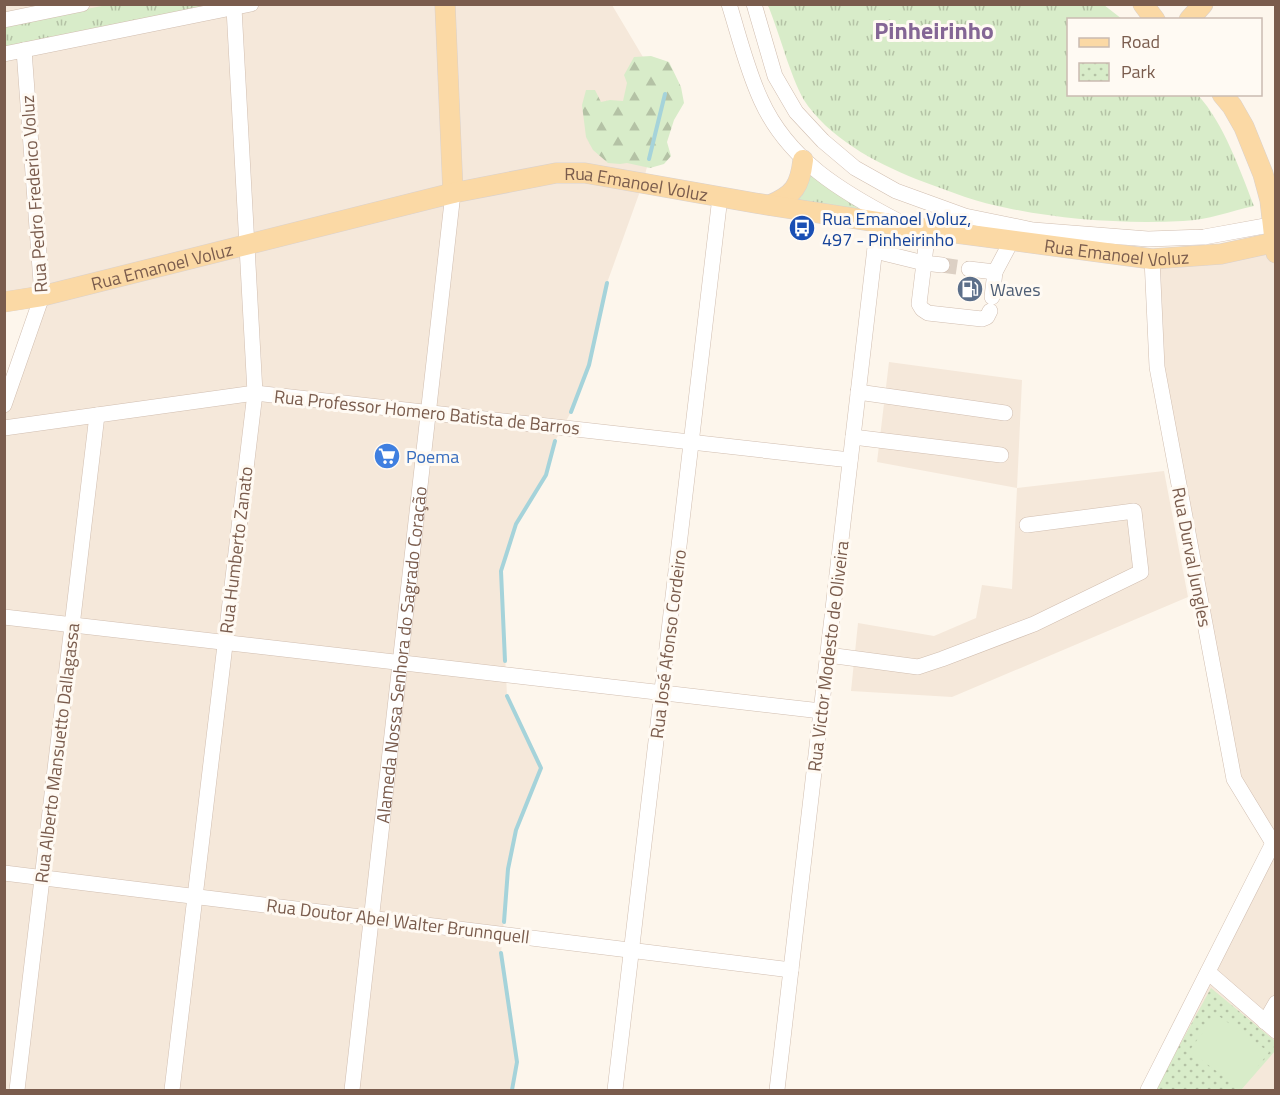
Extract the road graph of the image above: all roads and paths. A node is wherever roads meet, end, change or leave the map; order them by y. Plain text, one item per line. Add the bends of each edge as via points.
1 (82, 4) edge
2 (251, 4) edge
3 (446, 4) edge
4 (729, 4) edge
5 (754, 4) edge
6 (1143, 4) edge
7 (1203, 4) edge
8 (234, 8) junction
9 (23, 11) edge
10 (1154, 18) edge
11 (1191, 18) edge
12 (4, 20) edge
13 (24, 50) junction
14 (4, 54) edge
15 (1224, 96) edge
16 (803, 160) junction
17 (453, 194) junction
18 (720, 197) junction
19 (770, 205) junction
20 (878, 222) junction
21 (919, 228) junction
22 (1274, 237) edge
23 (1012, 240) junction
24 (246, 245) junction
25 (875, 251) junction
26 (1152, 259) junction
27 (924, 263) junction
28 (942, 265) tunnel mouth
29 (969, 269) tunnel mouth
30 (995, 272) junction
31 (42, 296) junction
32 (4, 302) edge
33 (858, 392) junction
34 (255, 393) junction
35 (4, 405) edge
36 (428, 412) junction
37 (1005, 413) dead end
38 (97, 415) junction
39 (4, 428) edge
40 (853, 437) junction
41 (691, 442) junction
42 (1001, 455) dead end
43 (850, 460) junction
44 (1026, 525) dead end
45 (4, 617) edge
46 (72, 625) junction
47 (225, 643) junction
48 (828, 655) junction
49 (400, 663) junction
50 (662, 693) junction
51 (821, 711) junction
52 (1274, 842) edge
53 (4, 873) edge
54 (42, 878) junction
55 (195, 896) junction
56 (372, 918) junction
57 (632, 950) junction
58 (791, 970) junction
59 (1208, 972) junction
60 (1275, 1003) edge
61 (1270, 1026) edge
62 (17, 1090) edge
63 (172, 1090) edge
64 (352, 1090) edge
65 (615, 1090) edge
66 (777, 1090) edge
67 (1148, 1090) edge

1 - 9 street
2 - 8 street
3 - 17 main road, Alameda Nossa Senhora do Sagrado Coração
4 - 16 street via 760,99
5 - 22 street via 775,76 796,112 855,168 896,191 966,216 1033,230 1148,238
6 - 10 main road
7 - 11 main road
8 - 13 street
8 - 24 street, Rua Humberto Zanato
9 - 12 street
13 - 14 street
13 - 31 street, Rua Pedro Frederico Voluz
15 - 22 main road via 1244,127 1263,174
16 - 19 main road via 795,189
16 - 21 street via 837,187
17 - 18 main road, Rua Emanoel Voluz via 556,173 585,173
17 - 24 main road, Rua Emanoel Voluz
17 - 36 street, Alameda Nossa Senhora do Sagrado Coração
18 - 19 main road, Rua Emanoel Voluz
18 - 41 street, Rua José Afonso Cordeiro
19 - 20 main road, Rua Emanoel Voluz
20 - 21 main road, Rua Emanoel Voluz
20 - 25 street, Rua Victor Modesto de Oliveira
21 - 23 main road, Rua Emanoel Voluz
21 - 27 street
22 - 26 main road, Rua Emanoel Voluz via 1221,254
23 - 26 main road, Rua Emanoel Voluz
23 - 30 street
24 - 31 main road, Rua Emanoel Voluz
24 - 34 street, Rua Humberto Zanato
25 - 27 street
25 - 33 street, Rua Victor Modesto de Oliveira
26 - 52 street, Rua Durval Jungles via 1156,367 1234,778
27 - 28 street
27 - 30 street via 919,304 928,313 987,317
29 - 30 street
31 - 32 main road, Rua Emanoel Voluz
31 - 35 street, Rua Pedro Frederico Voluz
33 - 37 street
33 - 40 street, Rua Victor Modesto de Oliveira
34 - 36 street, Rua Professor Homero Batista de Barros
34 - 38 street, Rua Professor Homero Batista de Barros
34 - 47 street, Rua Humberto Zanato
36 - 41 street, Rua Professor Homero Batista de Barros
36 - 49 street, Alameda Nossa Senhora do Sagrado Coração
38 - 39 street, Rua Professor Homero Batista de Barros
38 - 46 street, Rua Alberto Mansuetto Dallagassa
40 - 42 street
40 - 43 street, Rua Victor Modesto de Oliveira
41 - 43 street, Rua Professor Homero Batista de Barros
41 - 50 street, Rua José Afonso Cordeiro
43 - 48 street, Rua Victor Modesto de Oliveira
44 - 48 street via 1134,511 1141,572 1034,624 918,667
45 - 46 street
46 - 47 street
46 - 54 street, Rua Alberto Mansuetto Dallagassa
47 - 49 street
47 - 55 street, Rua Humberto Zanato
48 - 51 street, Rua Victor Modesto de Oliveira
49 - 50 street
49 - 56 street, Alameda Nossa Senhora do Sagrado Coração
50 - 51 street
50 - 57 street, Rua José Afonso Cordeiro
51 - 58 street, Rua Victor Modesto de Oliveira
52 - 59 street
53 - 54 street, Rua Doutor Abel Walter Brunnquell
54 - 55 street, Rua Doutor Abel Walter Brunnquell
54 - 62 street, Rua Alberto Mansuetto Dallagassa
55 - 56 street, Rua Doutor Abel Walter Brunnquell
55 - 63 street, Rua Humberto Zanato
56 - 57 street, Rua Doutor Abel Walter Brunnquell
56 - 64 street, Alameda Nossa Senhora do Sagrado Coração
57 - 58 street, Rua Doutor Abel Walter Brunnquell
57 - 65 street, Rua José Afonso Cordeiro
58 - 66 street, Rua Victor Modesto de Oliveira
59 - 61 street
59 - 67 street
60 - 61 street

